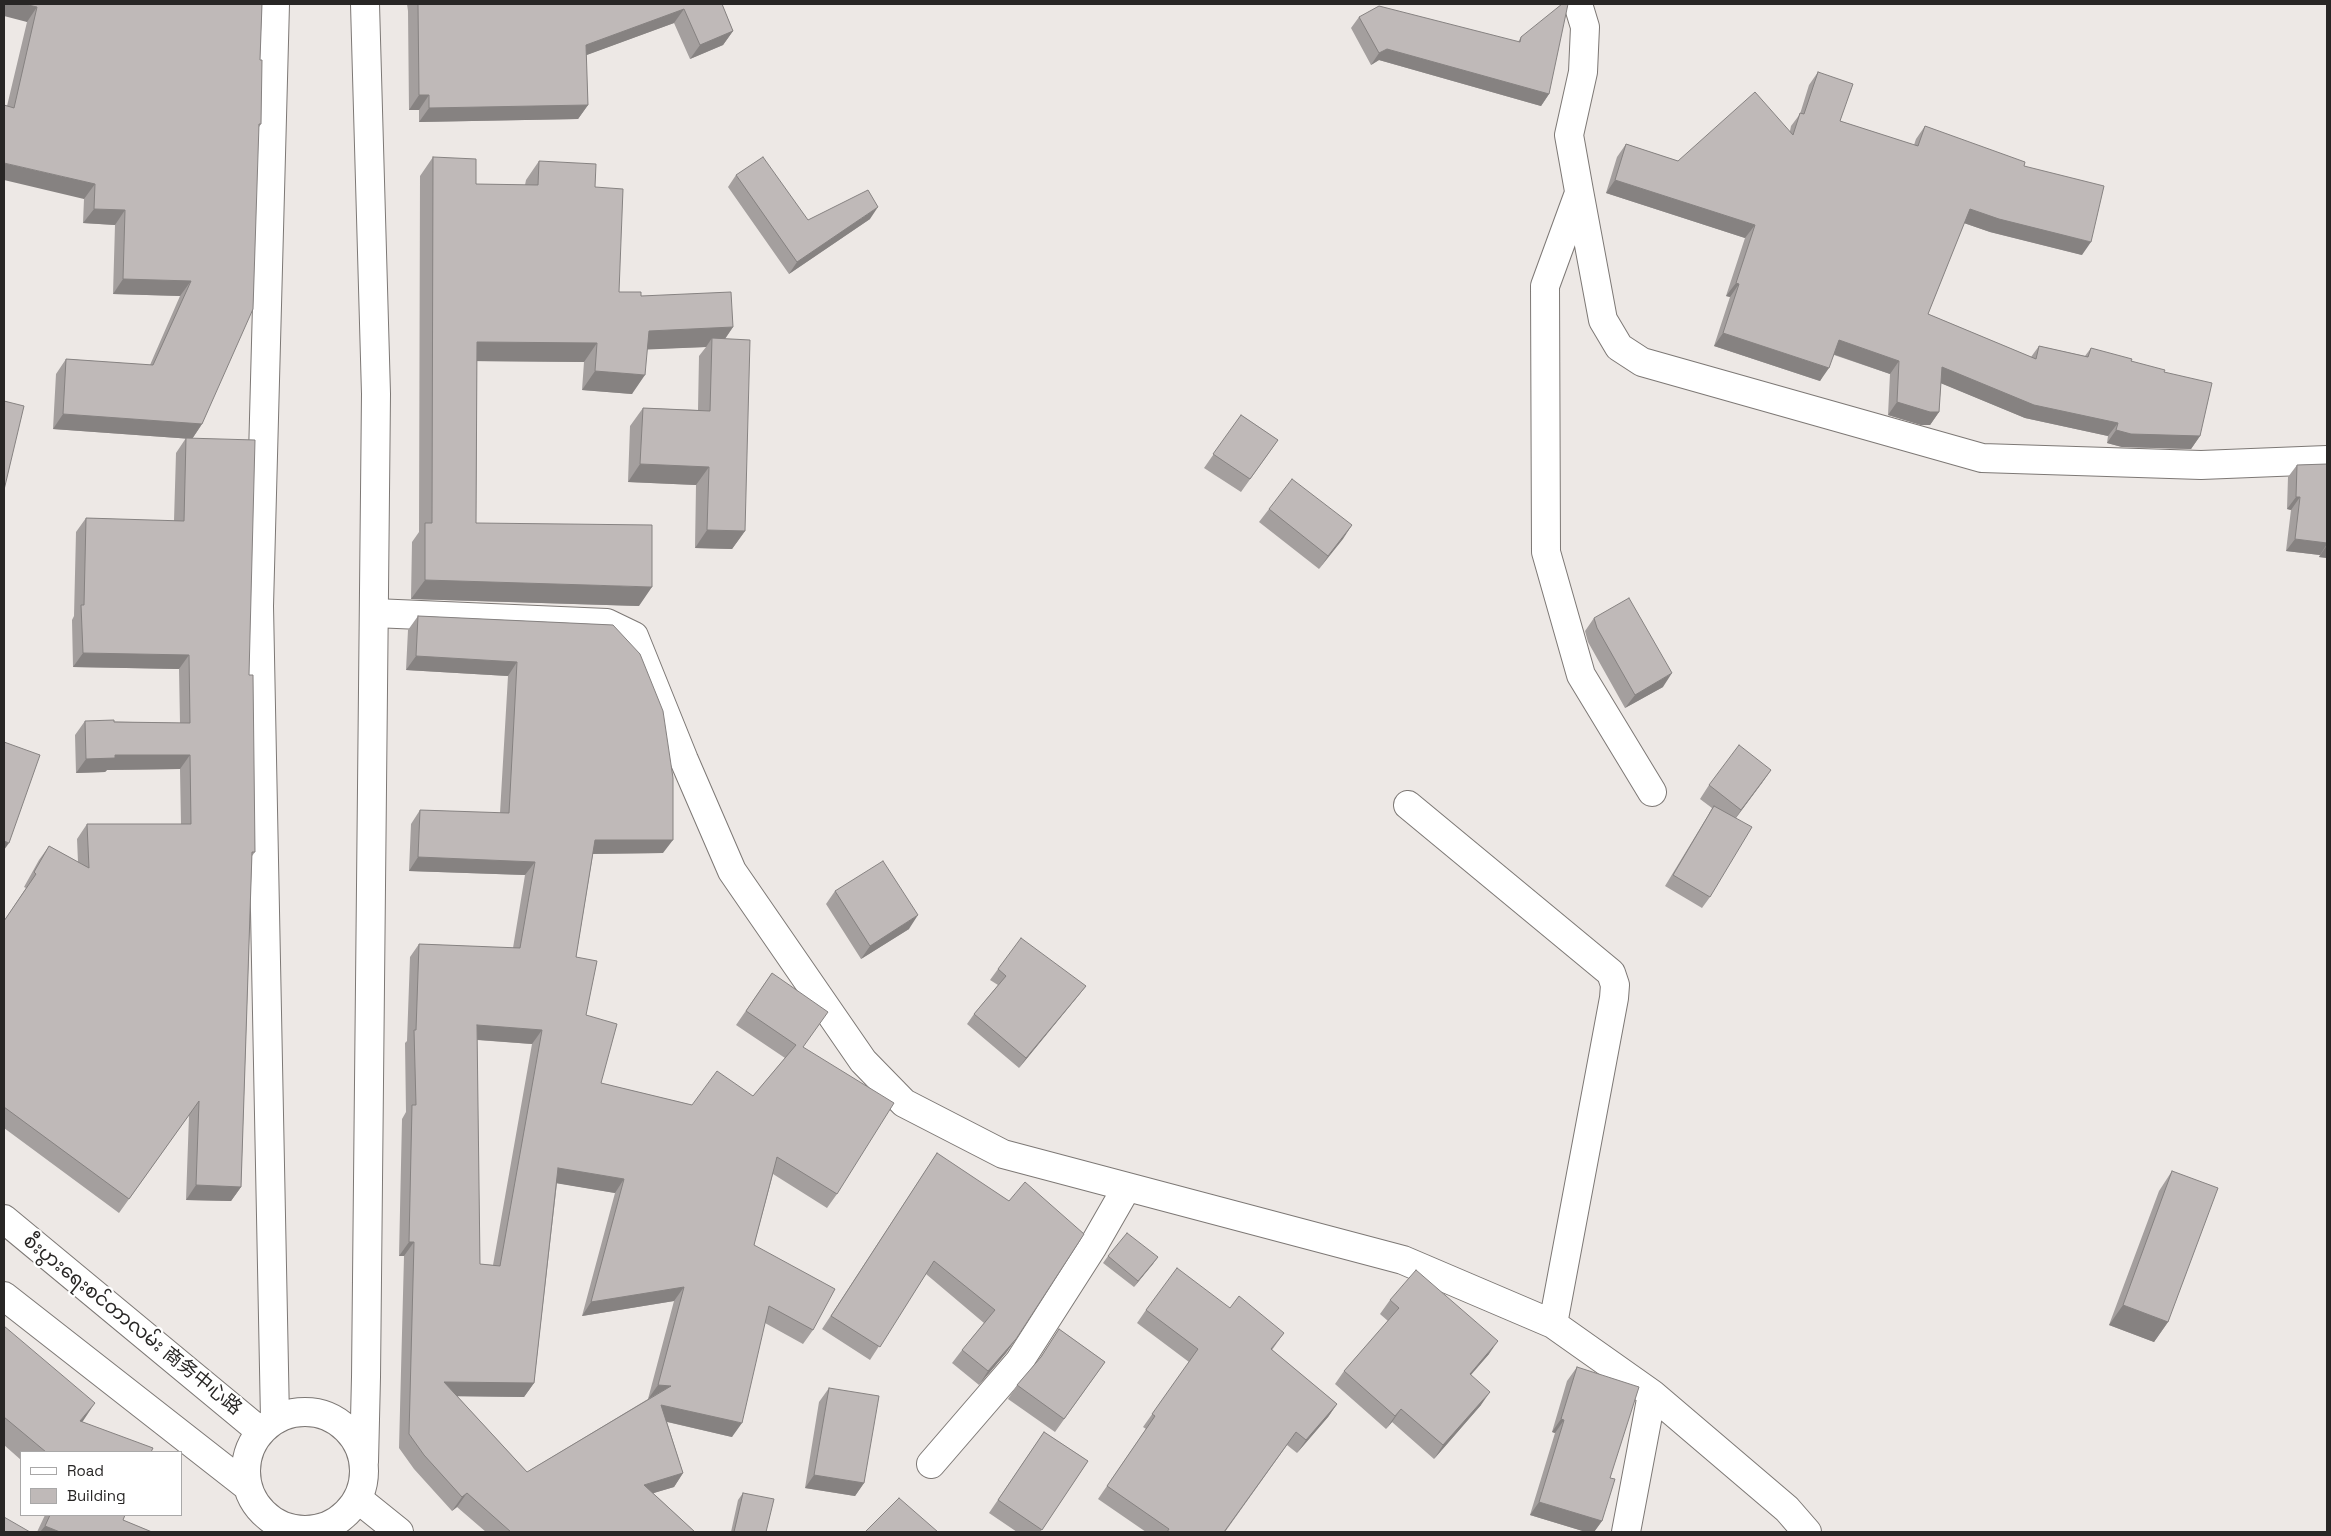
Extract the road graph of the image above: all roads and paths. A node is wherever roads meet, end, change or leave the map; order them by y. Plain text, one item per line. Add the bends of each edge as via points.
1 (274, 4) edge
2 (365, 4) edge
3 (1578, 4) edge
4 (1579, 191) junction
5 (2327, 460) edge
6 (374, 614) junction
7 (1652, 792) dead end
8 (1408, 805) dead end
9 (1127, 1187) junction
10 (4, 1219) edge
11 (4, 1296) edge
12 (1553, 1324) junction
13 (1652, 1394) junction
14 (268, 1425) junction
15 (364, 1462) junction
16 (931, 1464) dead end
17 (248, 1488) junction
18 (358, 1499) junction
19 (289, 1530) edge
20 (399, 1532) edge
21 (1626, 1532) edge
22 (1807, 1532) edge

1 - 14 street via 259,606
2 - 6 street via 376,394
3 - 4 street via 1585,27 1583,72 1570,135
4 - 5 street via 1603,320 1619,346 1642,362 1982,458 2201,465
4 - 7 street via 1545,286 1546,552 1581,675
6 - 9 street via 607,623 634,636 732,871 863,1061 904,1103 1003,1154
6 - 15 street
8 - 12 street via 1611,973 1615,985
9 - 12 street via 1403,1260
9 - 16 street via 1020,1362
10 - 14 street, စီးပွားရေးစင်တာလမ်း 商务中心路
11 - 17 street
12 - 13 street
13 - 21 street
13 - 22 street via 1787,1509
14 - 15 street via 293,1412 313,1412 331,1417 346,1428 358,1444
14 - 17 street via 250,1447 245,1467
15 - 18 street via 364,1481
17 - 19 street via 257,1505
18 - 19 street via 346,1514 329,1525
18 - 20 street

